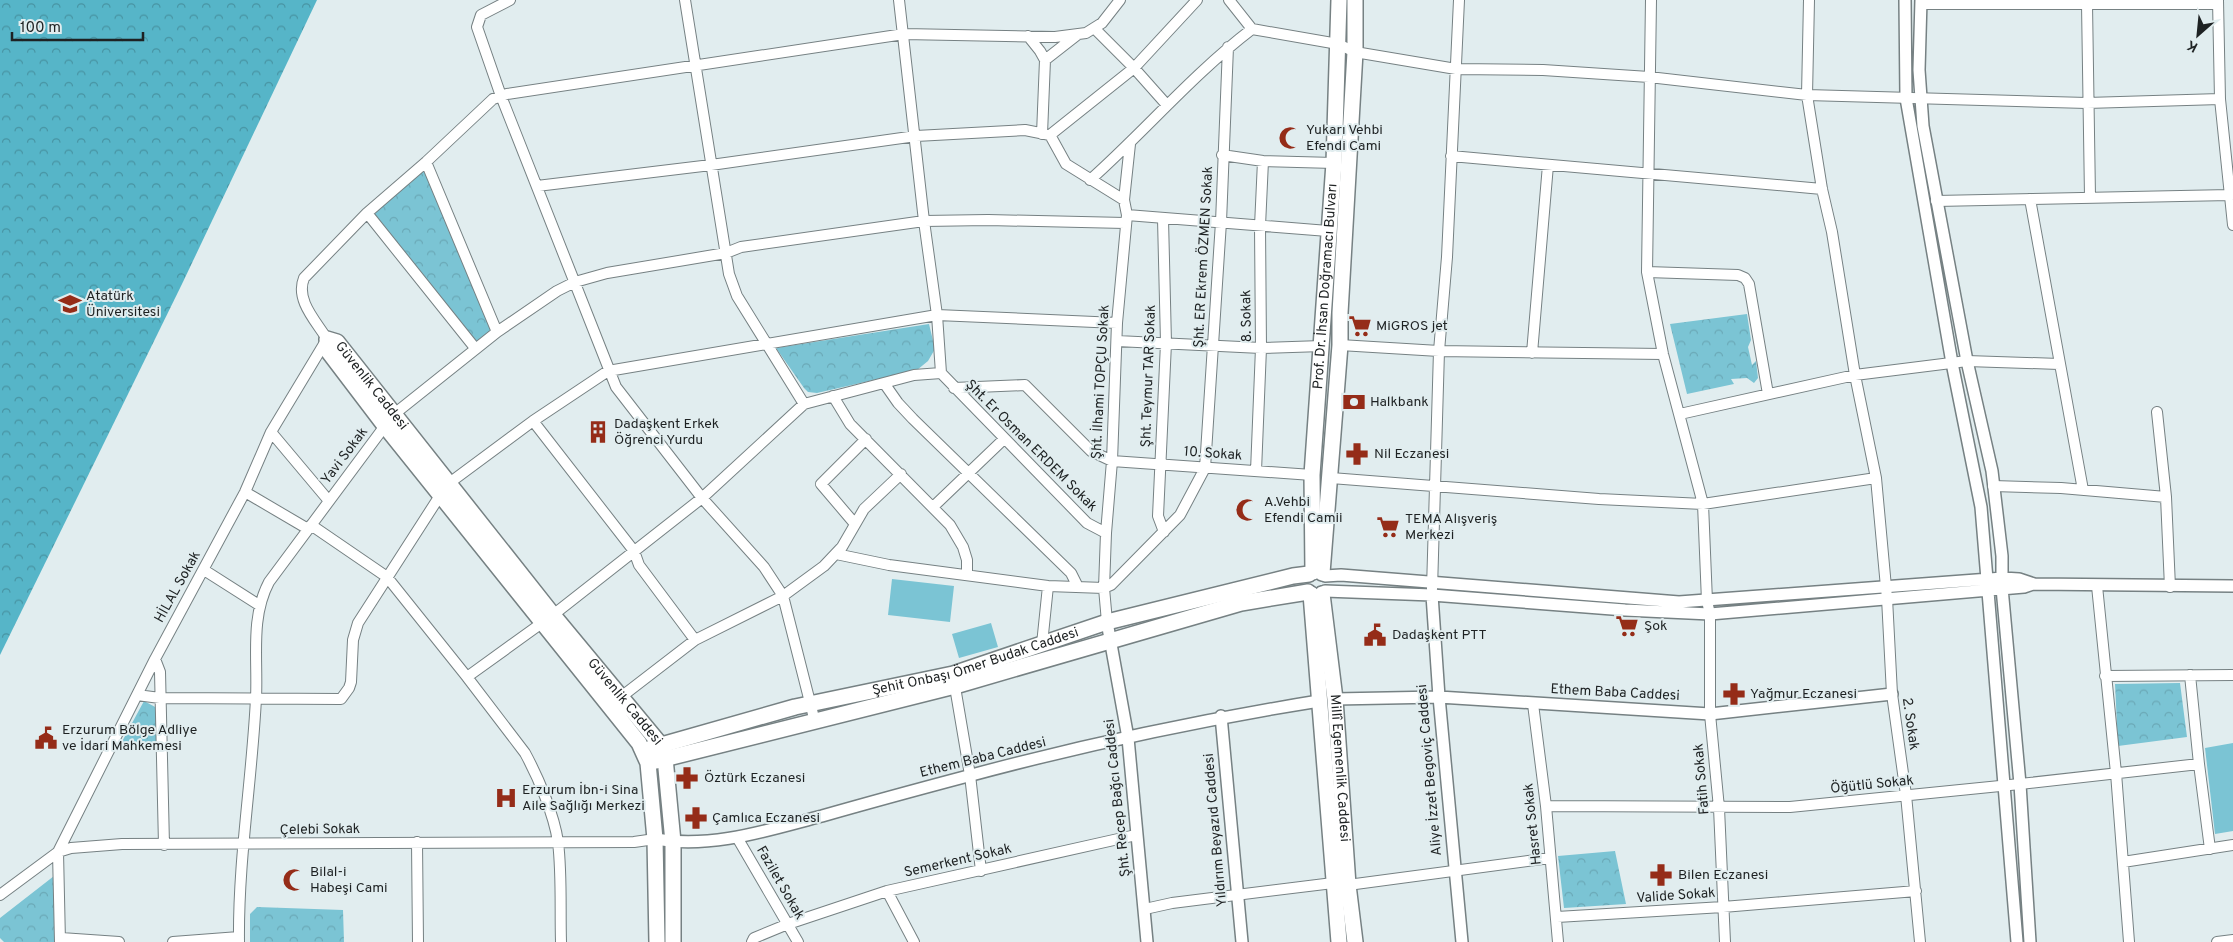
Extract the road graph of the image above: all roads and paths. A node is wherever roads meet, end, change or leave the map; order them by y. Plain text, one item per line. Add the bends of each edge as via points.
1 (510, 0) edge
2 (685, 0) edge
3 (899, 0) edge
4 (1120, 0) edge
5 (1197, 0) edge
6 (1229, 0) edge
7 (1339, 0) edge
8 (1356, 0) edge
9 (1459, 0) edge
10 (1652, 0) edge
11 (1809, 0) edge
12 (1906, 0) edge
13 (1921, 2) edge
14 (2008, 2) edge
15 (2127, 2) edge
16 (2218, 2) edge
17 (2087, 4) junction
18 (1094, 28) junction
19 (1252, 29) junction
20 (904, 34) junction
21 (1078, 34) junction
22 (1028, 36) junction
23 (1338, 44) junction
24 (1228, 47) junction
25 (1355, 52) junction
26 (1045, 60) junction
27 (694, 65) junction
28 (1134, 68) junction
29 (1456, 68) junction
30 (1649, 77) junction
31 (1807, 95) junction
32 (501, 96) junction
33 (1906, 98) junction
34 (1921, 98) junction
35 (2220, 99) junction
36 (2087, 103) junction
37 (1166, 104) junction
38 (1046, 135) junction
39 (916, 136) junction
40 (1130, 144) junction
41 (1222, 155) junction
42 (1451, 156) junction
43 (426, 162) junction
44 (1263, 162) junction
45 (1334, 163) junction
46 (711, 165) junction
47 (1548, 165) junction
48 (1649, 174) junction
49 (1090, 180) junction
50 (537, 186) junction
51 (1822, 189) junction
52 (2230, 195) junction
53 (2090, 197) junction
54 (2030, 199) junction
55 (1124, 200) junction
56 (1936, 201) junction
57 (367, 213) junction
58 (1126, 219) junction
59 (1163, 219) junction
60 (924, 221) junction
61 (1221, 222) junction
62 (2233, 225) edge
63 (1260, 226) junction
64 (1328, 231) junction
65 (726, 254) junction
66 (1647, 272) junction
67 (575, 282) junction
68 (937, 315) junction
69 (1117, 323) junction
70 (497, 332) junction
71 (327, 339) junction
72 (1116, 341) junction
73 (767, 343) junction
74 (1166, 343) junction
75 (1213, 345) junction
76 (1340, 345) junction
77 (1322, 346) junction
78 (475, 348) junction
79 (1261, 348) junction
80 (1439, 351) junction
81 (1532, 352) junction
82 (1663, 354) junction
83 (1967, 361) junction
84 (1952, 363) junction
85 (2059, 364) junction
86 (608, 371) junction
87 (941, 373) junction
88 (1855, 375) junction
89 (884, 383) junction
90 (954, 388) junction
91 (1768, 394) junction
92 (833, 396) junction
93 (804, 404) junction
94 (2157, 412) dead end
95 (1680, 414) junction
96 (389, 420) junction
97 (533, 421) junction
98 (271, 432) junction
99 (866, 439) junction
100 (1004, 439) junction
101 (1112, 462) junction
102 (1160, 464) junction
103 (1206, 468) junction
104 (1256, 471) junction
105 (968, 473) junction
106 (901, 474) junction
107 (1312, 475) junction
108 (1331, 478) junction
109 (1876, 478) junction
110 (1434, 485) junction
111 (1993, 486) junction
112 (444, 489) junction
113 (2083, 490) junction
114 (245, 492) junction
115 (2166, 497) junction
116 (702, 498) junction
117 (329, 501) junction
118 (1703, 504) junction
119 (934, 506) junction
120 (855, 524) junction
121 (310, 527) junction
122 (1164, 532) junction
123 (1106, 533) junction
124 (634, 551) junction
125 (836, 554) junction
126 (204, 570) junction
127 (1317, 574) junction
128 (967, 575) junction
129 (387, 577) junction
130 (1432, 583) junction
131 (2003, 583) junction
132 (1987, 584) junction
133 (1886, 585) junction
134 (1048, 586) junction
135 (2097, 586) junction
136 (2233, 586) edge
137 (1078, 587) junction
138 (2170, 587) junction
139 (1104, 588) junction
140 (1316, 593) junction
141 (1432, 595) junction
142 (783, 596) junction
143 (1887, 598) junction
144 (1707, 601) junction
145 (259, 605) junction
146 (1710, 614) junction
147 (548, 619) junction
148 (1108, 622) junction
149 (696, 640) junction
150 (1110, 642) junction
151 (1042, 644) junction
152 (155, 659) junction
153 (2190, 675) junction
154 (2233, 675) edge
155 (2105, 676) junction
156 (467, 677) junction
157 (954, 680) junction
158 (1892, 694) junction
159 (137, 695) junction
160 (160, 698) junction
161 (621, 698) junction
162 (1335, 698) junction
163 (1439, 698) junction
164 (256, 699) junction
165 (1319, 701) junction
166 (810, 704) junction
167 (1533, 704) junction
168 (1710, 714) junction
169 (1222, 716) junction
170 (815, 722) junction
171 (1128, 738) junction
172 (662, 751) junction
173 (646, 757) junction
174 (2198, 764) junction
175 (2116, 773) junction
176 (970, 775) junction
177 (2020, 784) junction
178 (2004, 786) junction
179 (1906, 795) junction
180 (1546, 806) junction
181 (1720, 808) junction
182 (1136, 835) junction
183 (655, 839) junction
184 (738, 839) junction
185 (417, 842) junction
186 (558, 842) junction
187 (673, 842) junction
188 (164, 845) junction
189 (243, 845) junction
190 (2233, 845) edge
191 (2210, 849) junction
192 (58, 852) junction
193 (1550, 858) junction
194 (2123, 862) junction
195 (982, 870) junction
196 (1454, 871) junction
197 (1341, 884) junction
198 (887, 891) junction
199 (1916, 891) junction
200 (1237, 894) junction
201 (0, 895) edge
202 (1723, 907) junction
203 (1145, 909) junction
204 (1557, 917) junction
205 (788, 924) junction
206 (239, 939) edge
207 (61, 940) edge
208 (2233, 940) edge
209 (119, 942) edge
210 (173, 942) edge
211 (418, 942) edge
212 (561, 942) edge
213 (657, 942) edge
214 (673, 942) edge
215 (752, 942) edge
216 (798, 942) edge
217 (914, 942) edge
218 (1147, 942) edge
219 (1242, 942) edge
220 (1339, 942) edge
221 (1355, 942) edge
222 (1462, 942) edge
223 (1558, 942) edge
224 (1725, 942) edge
225 (1920, 942) edge
226 (2017, 942) edge
227 (2030, 942) edge
228 (2129, 942) edge
229 (2220, 942) edge

1 - 32 street via 481,15 477,27
2 - 27 street
3 - 20 street
4 - 18 street
5 - 28 street
6 - 19 street
7 - 23 main road, Prof. Dr. İhsan Doğramacı Bulvarı
8 - 25 main road, Prof. Dr. İhsan Doğramacı Bulvarı
9 - 29 street
10 - 30 street, Fatih Sokak
11 - 31 street, 2. Sokak
12 - 33 street
13 - 14 street
13 - 34 street
14 - 17 street
15 - 16 street
15 - 17 street
16 - 35 street
17 - 36 street
18 - 21 street via 1086,34
18 - 28 street
19 - 23 street
19 - 24 street
20 - 22 street
20 - 27 street
20 - 39 street
21 - 22 street
21 - 26 street
22 - 26 street
23 - 25 street
23 - 45 main road, Prof. Dr. İhsan Doğramacı Bulvarı
24 - 37 street
24 - 41 street, Şht. ER Ekrem ÖZMEN Sokak
25 - 29 street
25 - 76 main road, Prof. Dr. İhsan Doğramacı Bulvarı
26 - 38 street
27 - 32 street
27 - 46 street
28 - 37 street
28 - 38 street
29 - 30 street
29 - 42 street
30 - 31 street
30 - 48 street, Fatih Sokak
31 - 33 street
31 - 51 street, 2. Sokak
32 - 43 street via 493,99
32 - 50 street
33 - 34 street
33 - 84 street
34 - 36 street
34 - 56 street
35 - 36 street
35 - 52 street
36 - 53 street
37 - 40 street
38 - 39 street via 1025,130
38 - 49 street via 1066,164
39 - 46 street
39 - 60 street
40 - 49 street
40 - 55 street, Şht. İlhami TOPÇU Sokak
41 - 44 street
41 - 61 street, Şht. ER Ekrem ÖZMEN Sokak
42 - 47 street
42 - 80 street
43 - 57 street
43 - 70 street
44 - 45 street
44 - 63 street, 8. Sokak
45 - 64 main road, Prof. Dr. İhsan Doğramacı Bulvarı
46 - 50 street
46 - 65 street
47 - 48 street
47 - 81 street
48 - 51 street
48 - 66 street, Fatih Sokak
49 - 55 street
50 - 67 street
51 - 88 street, 2. Sokak
52 - 53 street
52 - 62 street
53 - 54 street
54 - 56 street
54 - 85 street
55 - 58 street, Şht. İlhami TOPÇU Sokak
56 - 83 street
57 - 71 street via 302,282 303,301
57 - 78 street
58 - 59 street, Yavi Sokak
58 - 60 street, Yavi Sokak
58 - 69 street, Şht. İlhami TOPÇU Sokak
59 - 61 street, Yavi Sokak
59 - 74 street, Şht. Teymur TAR Sokak
60 - 65 street, Yavi Sokak via 742,247
60 - 68 street
61 - 63 street, Yavi Sokak
61 - 75 street, Şht. ER Ekrem ÖZMEN Sokak
63 - 64 street, Yavi Sokak
63 - 79 street, 8. Sokak
64 - 77 main road, Prof. Dr. İhsan Doğramacı Bulvarı
65 - 67 street, Yavi Sokak via 607,273
65 - 73 street via 729,274 738,296
66 - 82 street, Fatih Sokak
66 - 91 street via 1738,275 1745,278 1749,284
67 - 70 street, Yavi Sokak via 556,291
67 - 86 street
68 - 69 street
68 - 73 street
68 - 87 street
69 - 72 street, Şht. İlhami TOPÇU Sokak
70 - 78 street, Yavi Sokak
71 - 96 main road, Güvenlik Caddesi via 337,342
71 - 98 street, HİLAL Sokak
72 - 74 street
72 - 101 street, Şht. İlhami TOPÇU Sokak
73 - 86 street
73 - 93 street
74 - 75 street
74 - 102 street, Şht. Teymur TAR Sokak
75 - 79 street
75 - 103 street, Şht. ER Ekrem ÖZMEN Sokak
76 - 77 street
76 - 80 street
76 - 108 main road, Prof. Dr. İhsan Doğramacı Bulvarı
77 - 79 street
77 - 107 main road, Prof. Dr. İhsan Doğramacı Bulvarı
78 - 96 street, Yavi Sokak
79 - 104 street, 8. Sokak
80 - 81 street
80 - 110 street
81 - 82 street
82 - 95 street, Fatih Sokak
83 - 84 street
83 - 85 street
83 - 111 street
84 - 88 street
84 - 132 street via 1981,507
85 - 113 street
86 - 97 street
86 - 116 street via 616,387
87 - 89 street via 914,375
87 - 90 street, Şht. Er Osman ERDEM Sokak
88 - 91 street
88 - 109 street, 2. Sokak
89 - 92 street
89 - 105 street via 898,403
90 - 100 street, Şht. Er Osman ERDEM Sokak
90 - 101 street via 1025,385 1091,451
91 - 95 street
92 - 93 street
92 - 99 street via 844,416
93 - 116 street
94 - 115 street
95 - 118 street, Fatih Sokak
96 - 112 main road, Güvenlik Caddesi
96 - 117 street, Yavi Sokak
97 - 112 street
97 - 124 street
98 - 114 street, HİLAL Sokak
98 - 117 street
99 - 106 street
99 - 120 street via 820,484
100 - 105 street
100 - 123 street, Şht. Er Osman ERDEM Sokak via 1087,523
101 - 102 street, 10. Sokak
101 - 123 street, Şht. İlhami TOPÇU Sokak
102 - 103 street, 10. Sokak
102 - 122 street, Şht. Teymur TAR Sokak via 1158,516
103 - 104 street, 10. Sokak
103 - 122 street via 1187,505
104 - 107 street, 10. Sokak
105 - 119 street
105 - 137 street via 1071,574
106 - 119 street
106 - 120 street via 868,505
107 - 127 main road, Prof. Dr. İhsan Doğramacı Bulvarı
108 - 110 street
108 - 127 main road, Prof. Dr. İhsan Doğramacı Bulvarı
109 - 118 street
109 - 133 street, 2. Sokak
110 - 118 street
110 - 130 street
111 - 113 street
111 - 131 street
112 - 129 street
112 - 147 main road, Güvenlik Caddesi
113 - 115 street
114 - 121 street
114 - 126 street, HİLAL Sokak
115 - 138 street
116 - 124 street
116 - 142 street via 764,567
117 - 121 street, Yavi Sokak
118 - 144 street, Fatih Sokak
119 - 128 street via 961,542 967,560
120 - 125 street
121 - 129 street
121 - 145 street, Yavi Sokak via 269,582
122 - 139 street via 1112,584
123 - 139 street, Şht. İlhami TOPÇU Sokak
124 - 147 street
124 - 149 street via 639,565
125 - 128 street
125 - 142 street
126 - 145 street
126 - 152 street, HİLAL Sokak
127 - 130 street
127 - 140 main road via 1305,583
127 - 140 main road via 1328,585
127 - 148 main road, Şehit Onbaşı Ömer Budak Caddesi via 1292,576
128 - 134 street
129 - 156 street
129 - 164 street via 358,623 353,640 351,682 341,699
130 - 141 street
130 - 144 street
131 - 132 street
131 - 135 street via 2024,587 2034,584
131 - 177 street
132 - 133 street
132 - 143 street
132 - 178 street
133 - 143 street, 2. Sokak
133 - 144 street
134 - 137 street
134 - 151 street
135 - 138 street
135 - 155 street
136 - 138 street
137 - 139 street
139 - 148 street, Şht. İlhami TOPÇU Sokak
140 - 141 street
140 - 150 main road, Şehit Onbaşı Ömer Budak Caddesi via 1242,603
140 - 162 main road, Millî Egemenlik Caddesi
140 - 165 main road, Millî Egemenlik Caddesi
141 - 146 street
141 - 163 street, Aliye İzzet Begoviç Caddesi
142 - 149 street
142 - 166 street
143 - 146 street
143 - 158 street, 2. Sokak
144 - 146 street, Fatih Sokak
145 - 164 street, Yavi Sokak
146 - 168 street, Fatih Sokak
147 - 156 street
147 - 161 main road, Güvenlik Caddesi
147 - 173 main road, Güvenlik Caddesi
148 - 150 street, Şht. Recep Bağcı Caddesi
148 - 151 main road, Şehit Onbaşı Ömer Budak Caddesi
149 - 161 street
150 - 157 main road, Şehit Onbaşı Ömer Budak Caddesi
150 - 171 street, Şht. Recep Bağcı Caddesi
151 - 157 main road, Şehit Onbaşı Ömer Budak Caddesi
152 - 159 street, HİLAL Sokak
152 - 160 street via 160,668
153 - 154 street
153 - 155 street
153 - 174 street
155 - 175 street
156 - 186 street via 528,759
157 - 166 main road, Şehit Onbaşı Ömer Budak Caddesi
157 - 170 main road, Şehit Onbaşı Ömer Budak Caddesi
157 - 176 street
158 - 168 street, Ethem Baba Caddesi
158 - 179 street, 2. Sokak
159 - 160 street
159 - 192 street, HİLAL Sokak
160 - 164 street
160 - 188 street
161 - 172 main road, Güvenlik Caddesi
162 - 163 street, Ethem Baba Caddesi
162 - 197 main road, Millî Egemenlik Caddesi
163 - 167 street, Ethem Baba Caddesi
163 - 196 street, Aliye İzzet Begoviç Caddesi
164 - 189 street, Yavi Sokak
165 - 169 street, Ethem Baba Caddesi
165 - 197 main road, Millî Egemenlik Caddesi
166 - 170 street
166 - 172 main road, Şehit Onbaşı Ömer Budak Caddesi
167 - 168 street, Ethem Baba Caddesi
167 - 180 street, Hasret Sokak
168 - 181 street, Fatih Sokak
169 - 171 street, Ethem Baba Caddesi
169 - 200 street, Yıldırım Beyazıd Caddesi
170 - 172 main road, Şehit Onbaşı Ömer Budak Caddesi
171 - 176 street, Ethem Baba Caddesi
171 - 182 street, Şht. Recep Bağcı Caddesi
172 - 173 main road, Şehit Onbaşı Ömer Budak Caddesi
172 - 187 main road, Güvenlik Caddesi
173 - 183 main road, Güvenlik Caddesi
174 - 175 street, Öğütlü Sokak
174 - 191 street
175 - 177 street, Öğütlü Sokak
175 - 194 street
176 - 184 street, Ethem Baba Caddesi
176 - 195 street
177 - 178 street, Öğütlü Sokak
177 - 227 street
178 - 179 street, Öğütlü Sokak
178 - 226 street
179 - 181 street, Öğütlü Sokak via 1790,807
179 - 199 street, 2. Sokak
180 - 181 street, Öğütlü Sokak
180 - 193 street, Hasret Sokak
181 - 202 street, Fatih Sokak
182 - 195 street, Semerkent Sokak
182 - 203 street, Şht. Recep Bağcı Caddesi
183 - 186 street, Çelebi Sokak
183 - 187 street, Ethem Baba Caddesi
183 - 213 main road, Güvenlik Caddesi
184 - 187 street, Ethem Baba Caddesi
184 - 205 street, Fazilet Sokak
185 - 186 street, Çelebi Sokak
185 - 189 street, Çelebi Sokak
185 - 211 street
186 - 212 street
187 - 214 main road, Güvenlik Caddesi
188 - 189 street, Çelebi Sokak
188 - 192 street, Çelebi Sokak via 122,844
189 - 206 street, Yavi Sokak
190 - 191 street
191 - 194 street
192 - 201 street, Çelebi Sokak
192 - 207 street
193 - 196 street
193 - 204 street, Hasret Sokak
194 - 228 street
195 - 198 street, Semerkent Sokak
196 - 197 street
196 - 222 street, Aliye İzzet Begoviç Caddesi
197 - 200 street
197 - 220 main road, Millî Egemenlik Caddesi
197 - 221 main road, Millî Egemenlik Caddesi
198 - 205 street, Semerkent Sokak
198 - 217 street
199 - 202 street, Valide Sokak
199 - 225 street, 2. Sokak
200 - 203 street
200 - 219 street, Yıldırım Beyazıd Caddesi
202 - 204 street, Valide Sokak
202 - 224 street, Fatih Sokak
203 - 218 street, Şht. Recep Bağcı Caddesi
204 - 223 street, Hasret Sokak
205 - 215 street, Semerkent Sokak via 754,938
205 - 216 street, Fazilet Sokak
206 - 210 street
207 - 209 street
208 - 229 street

